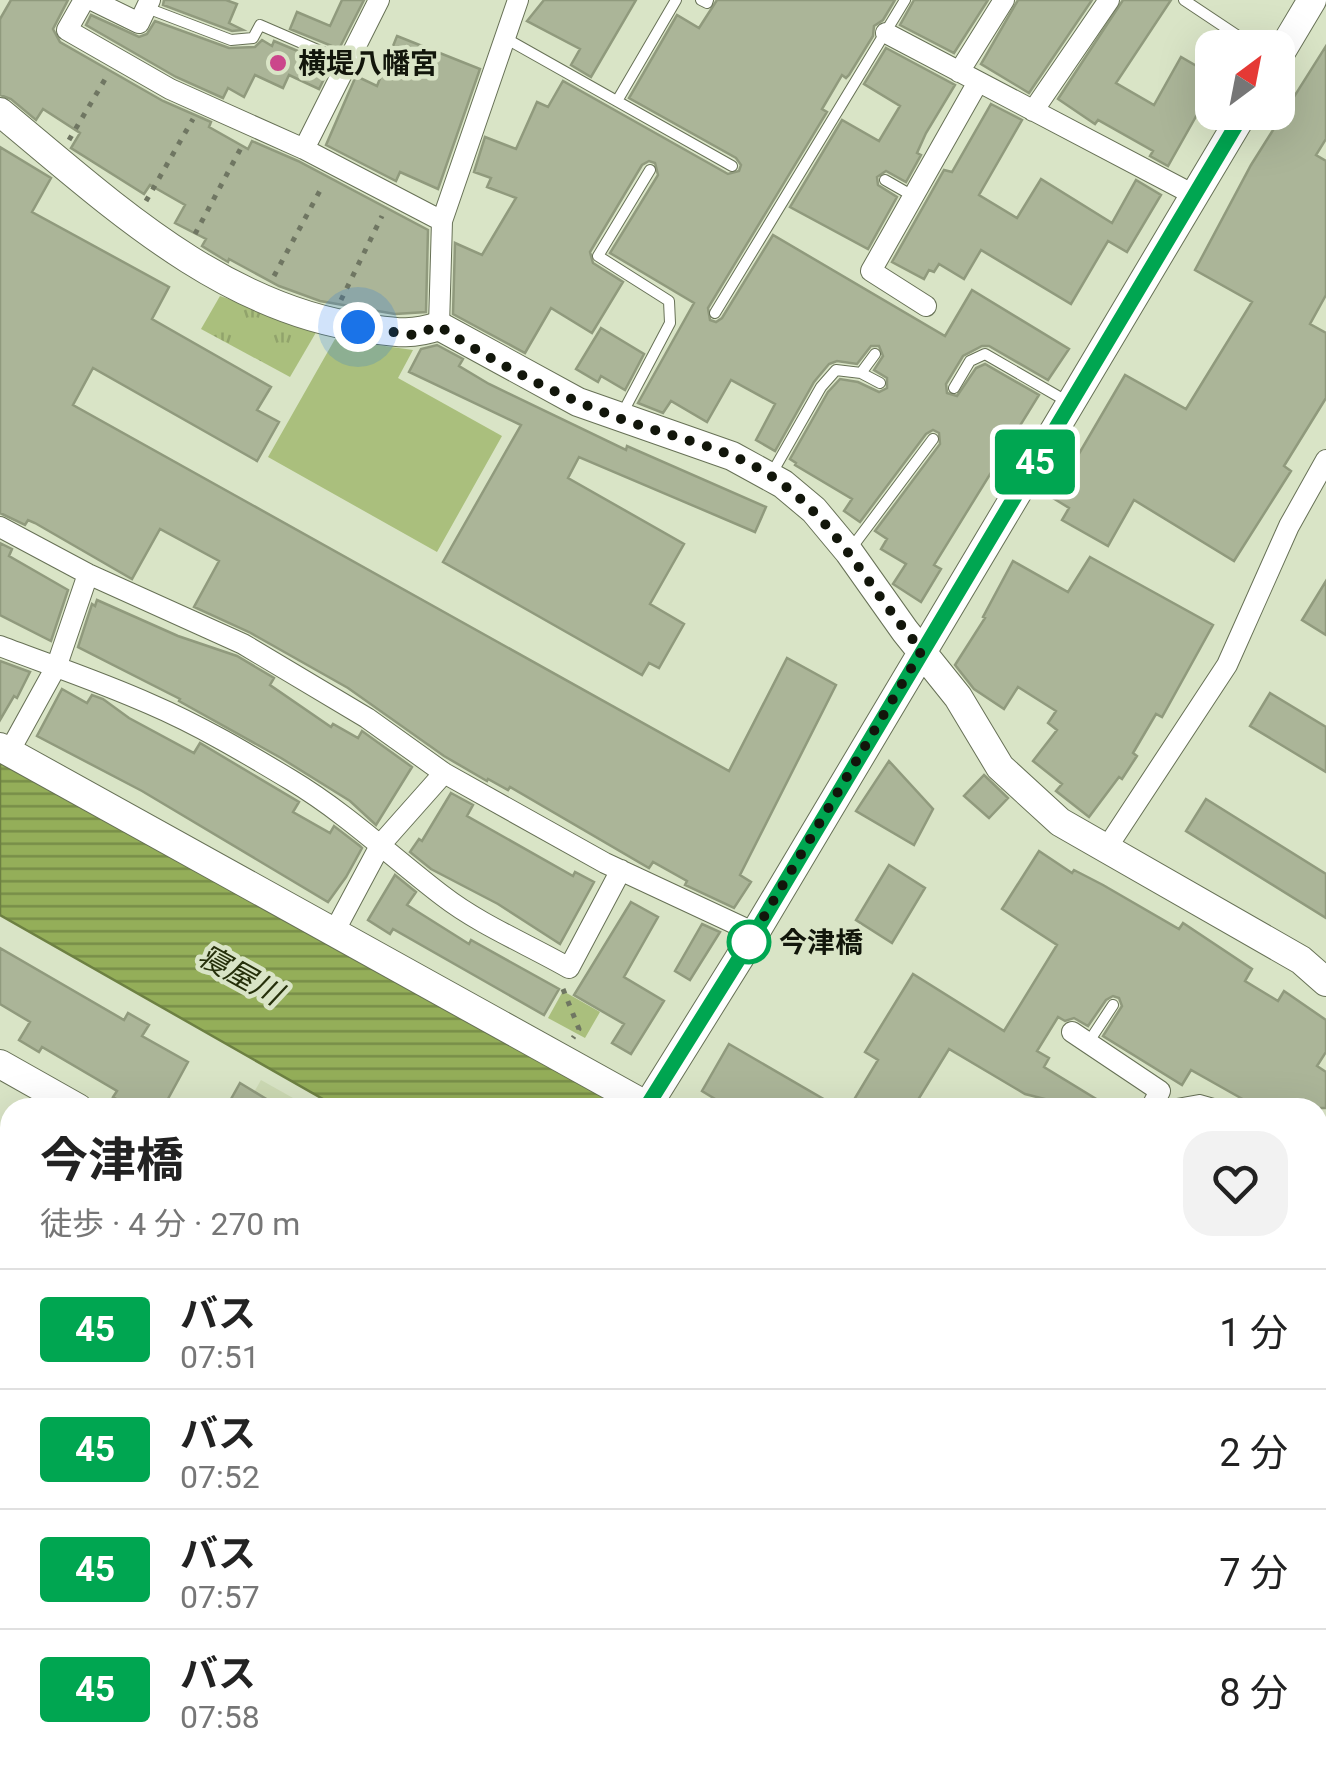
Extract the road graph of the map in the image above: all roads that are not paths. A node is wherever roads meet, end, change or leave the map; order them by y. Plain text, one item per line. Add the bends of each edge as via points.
1 (91, 0) edge
2 (380, 0) edge
3 (518, 0) edge
4 (676, 0) edge
5 (905, 0) edge
6 (1004, 0) edge
7 (1109, 0) edge
8 (1184, 0) edge
9 (1312, 0) edge
10 (148, 4) edge
11 (1229, 30) edge
12 (1294, 30) edge
13 (886, 33) junction
14 (505, 38) junction
15 (348, 63) junction
16 (968, 77) junction
17 (617, 101) junction
18 (1032, 111) junction
19 (0, 112) edge
20 (1233, 130) edge
21 (304, 149) junction
22 (732, 166) dead end
23 (650, 170) dead end
24 (885, 180) dead end
25 (1194, 195) junction
26 (913, 196) junction
27 (442, 220) junction
28 (926, 306) dead end
29 (716, 313) dead end
30 (439, 326) junction
31 (874, 354) dead end
32 (860, 374) junction
33 (880, 383) dead end
34 (954, 388) dead end
35 (1070, 403) junction
36 (619, 418) junction
37 (933, 439) dead end
38 (1326, 460) edge
39 (770, 476) junction
40 (0, 526) edge
41 (849, 552) junction
42 (88, 574) junction
43 (0, 646) edge
44 (922, 650) junction
45 (57, 665) junction
46 (4, 750) edge
47 (444, 773) junction
48 (381, 844) junction
49 (1106, 849) junction
50 (621, 870) junction
51 (334, 932) junction
52 (755, 933) junction
53 (1326, 982) edge
54 (1112, 1005) dead end
55 (1080, 1038) joint
56 (0, 1064) edge
57 (60, 1098) edge
58 (632, 1098) edge
59 (654, 1098) edge
60 (1157, 1098) edge

1 - 10 street via 140,22
1 - 21 street via 67,30 116,61
2 - 15 street
3 - 14 street
4 - 17 lane
5 - 13 lane
6 - 16 street
7 - 18 street
8 - 11 lane
9 - 12 street
10 - 15 lane via 232,40 253,38 260,25
13 - 16 street
13 - 29 lane
14 - 17 lane
14 - 27 street
15 - 21 street
16 - 18 street
16 - 26 street
17 - 22 lane
18 - 25 street
19 - 30 street via 183,257 262,299 330,323 414,335
20 - 25 street
21 - 27 street
23 - 36 lane via 598,256 670,301 670,323
24 - 26 lane
25 - 35 street
26 - 28 street via 870,271
27 - 30 street
30 - 36 street
31 - 32 lane
32 - 33 lane
32 - 39 lane via 836,370
34 - 35 lane via 970,361 985,354
35 - 44 street
36 - 39 street via 732,456
37 - 41 lane
38 - 49 street via 1288,526 1227,665
39 - 41 street via 814,510
40 - 42 street
41 - 44 street
42 - 45 street
42 - 47 street via 243,644
43 - 45 street
44 - 49 street via 1000,767 1060,822
44 - 52 street
45 - 46 street
45 - 48 street via 209,733
46 - 51 street
47 - 48 street
47 - 50 street
48 - 50 street via 446,898 569,968
48 - 51 street
49 - 53 street via 1300,960
50 - 52 street
51 - 58 street
52 - 59 street
54 - 55 lane
55 - 60 street via 1160,1090
56 - 57 street

